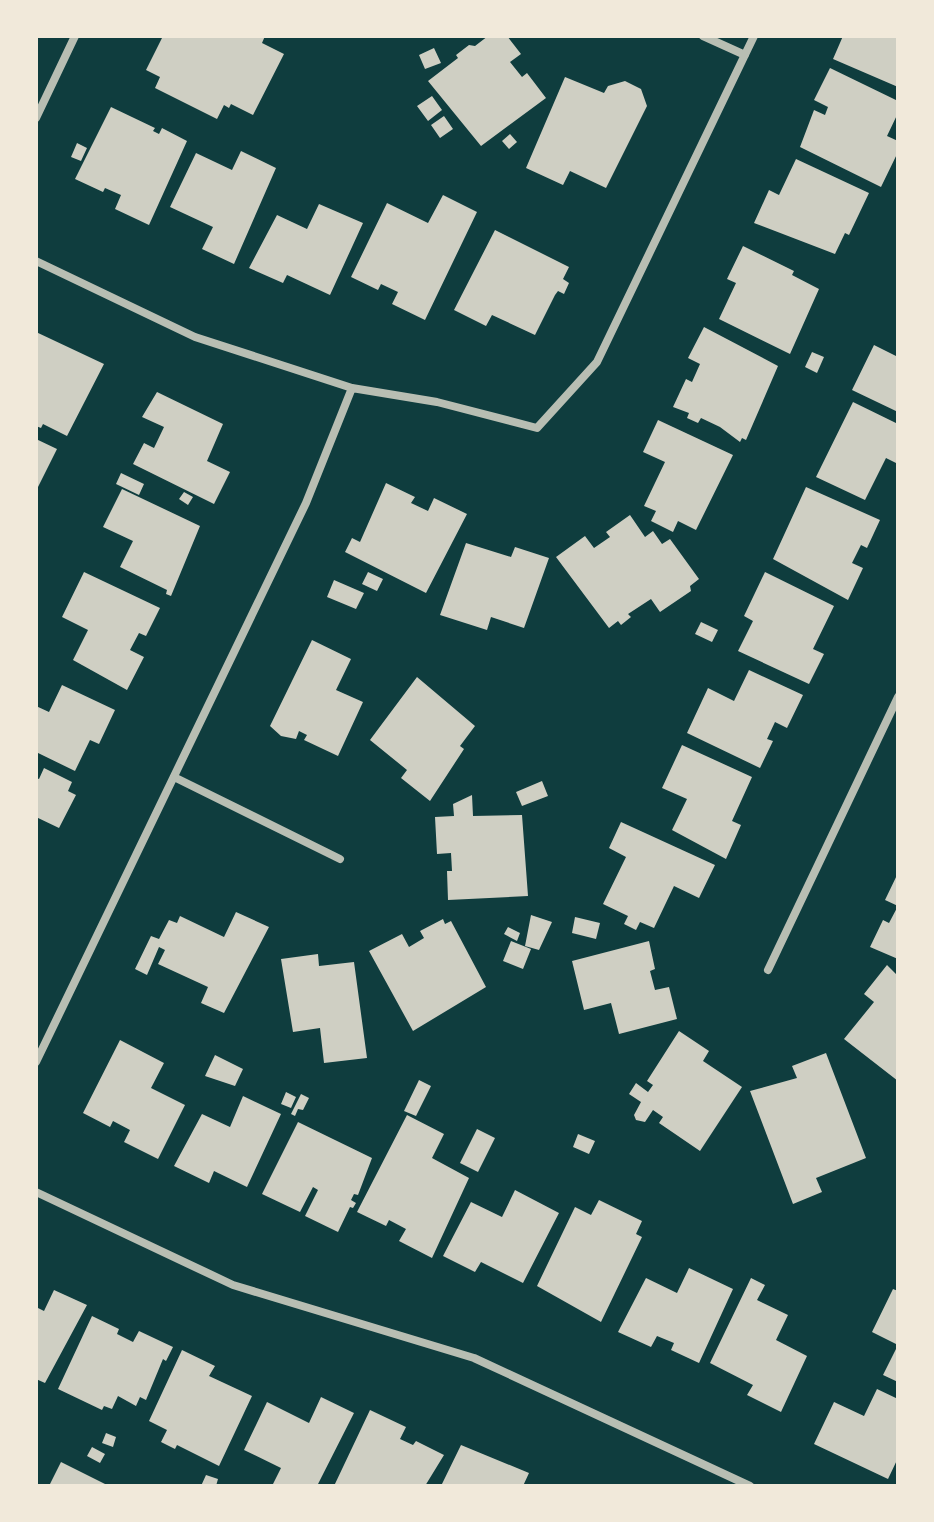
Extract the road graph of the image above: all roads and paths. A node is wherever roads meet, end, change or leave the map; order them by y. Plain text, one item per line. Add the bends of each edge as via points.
1 (75, 36) edge
2 (703, 36) edge
3 (754, 36) edge
4 (745, 55) junction
5 (36, 118) edge
6 (36, 261) edge
7 (352, 388) junction
8 (898, 697) edge
9 (176, 778) junction
10 (340, 859) dead end
11 (768, 970) dead end
12 (36, 1062) edge
13 (36, 1192) edge
14 (750, 1486) edge

1 - 5 street
2 - 4 street
3 - 4 street
4 - 7 street via 597,362 537,428 437,402
6 - 7 street via 195,337
7 - 9 street via 306,503
8 - 11 street
9 - 10 street
9 - 12 street
13 - 14 street via 233,1285 474,1358

